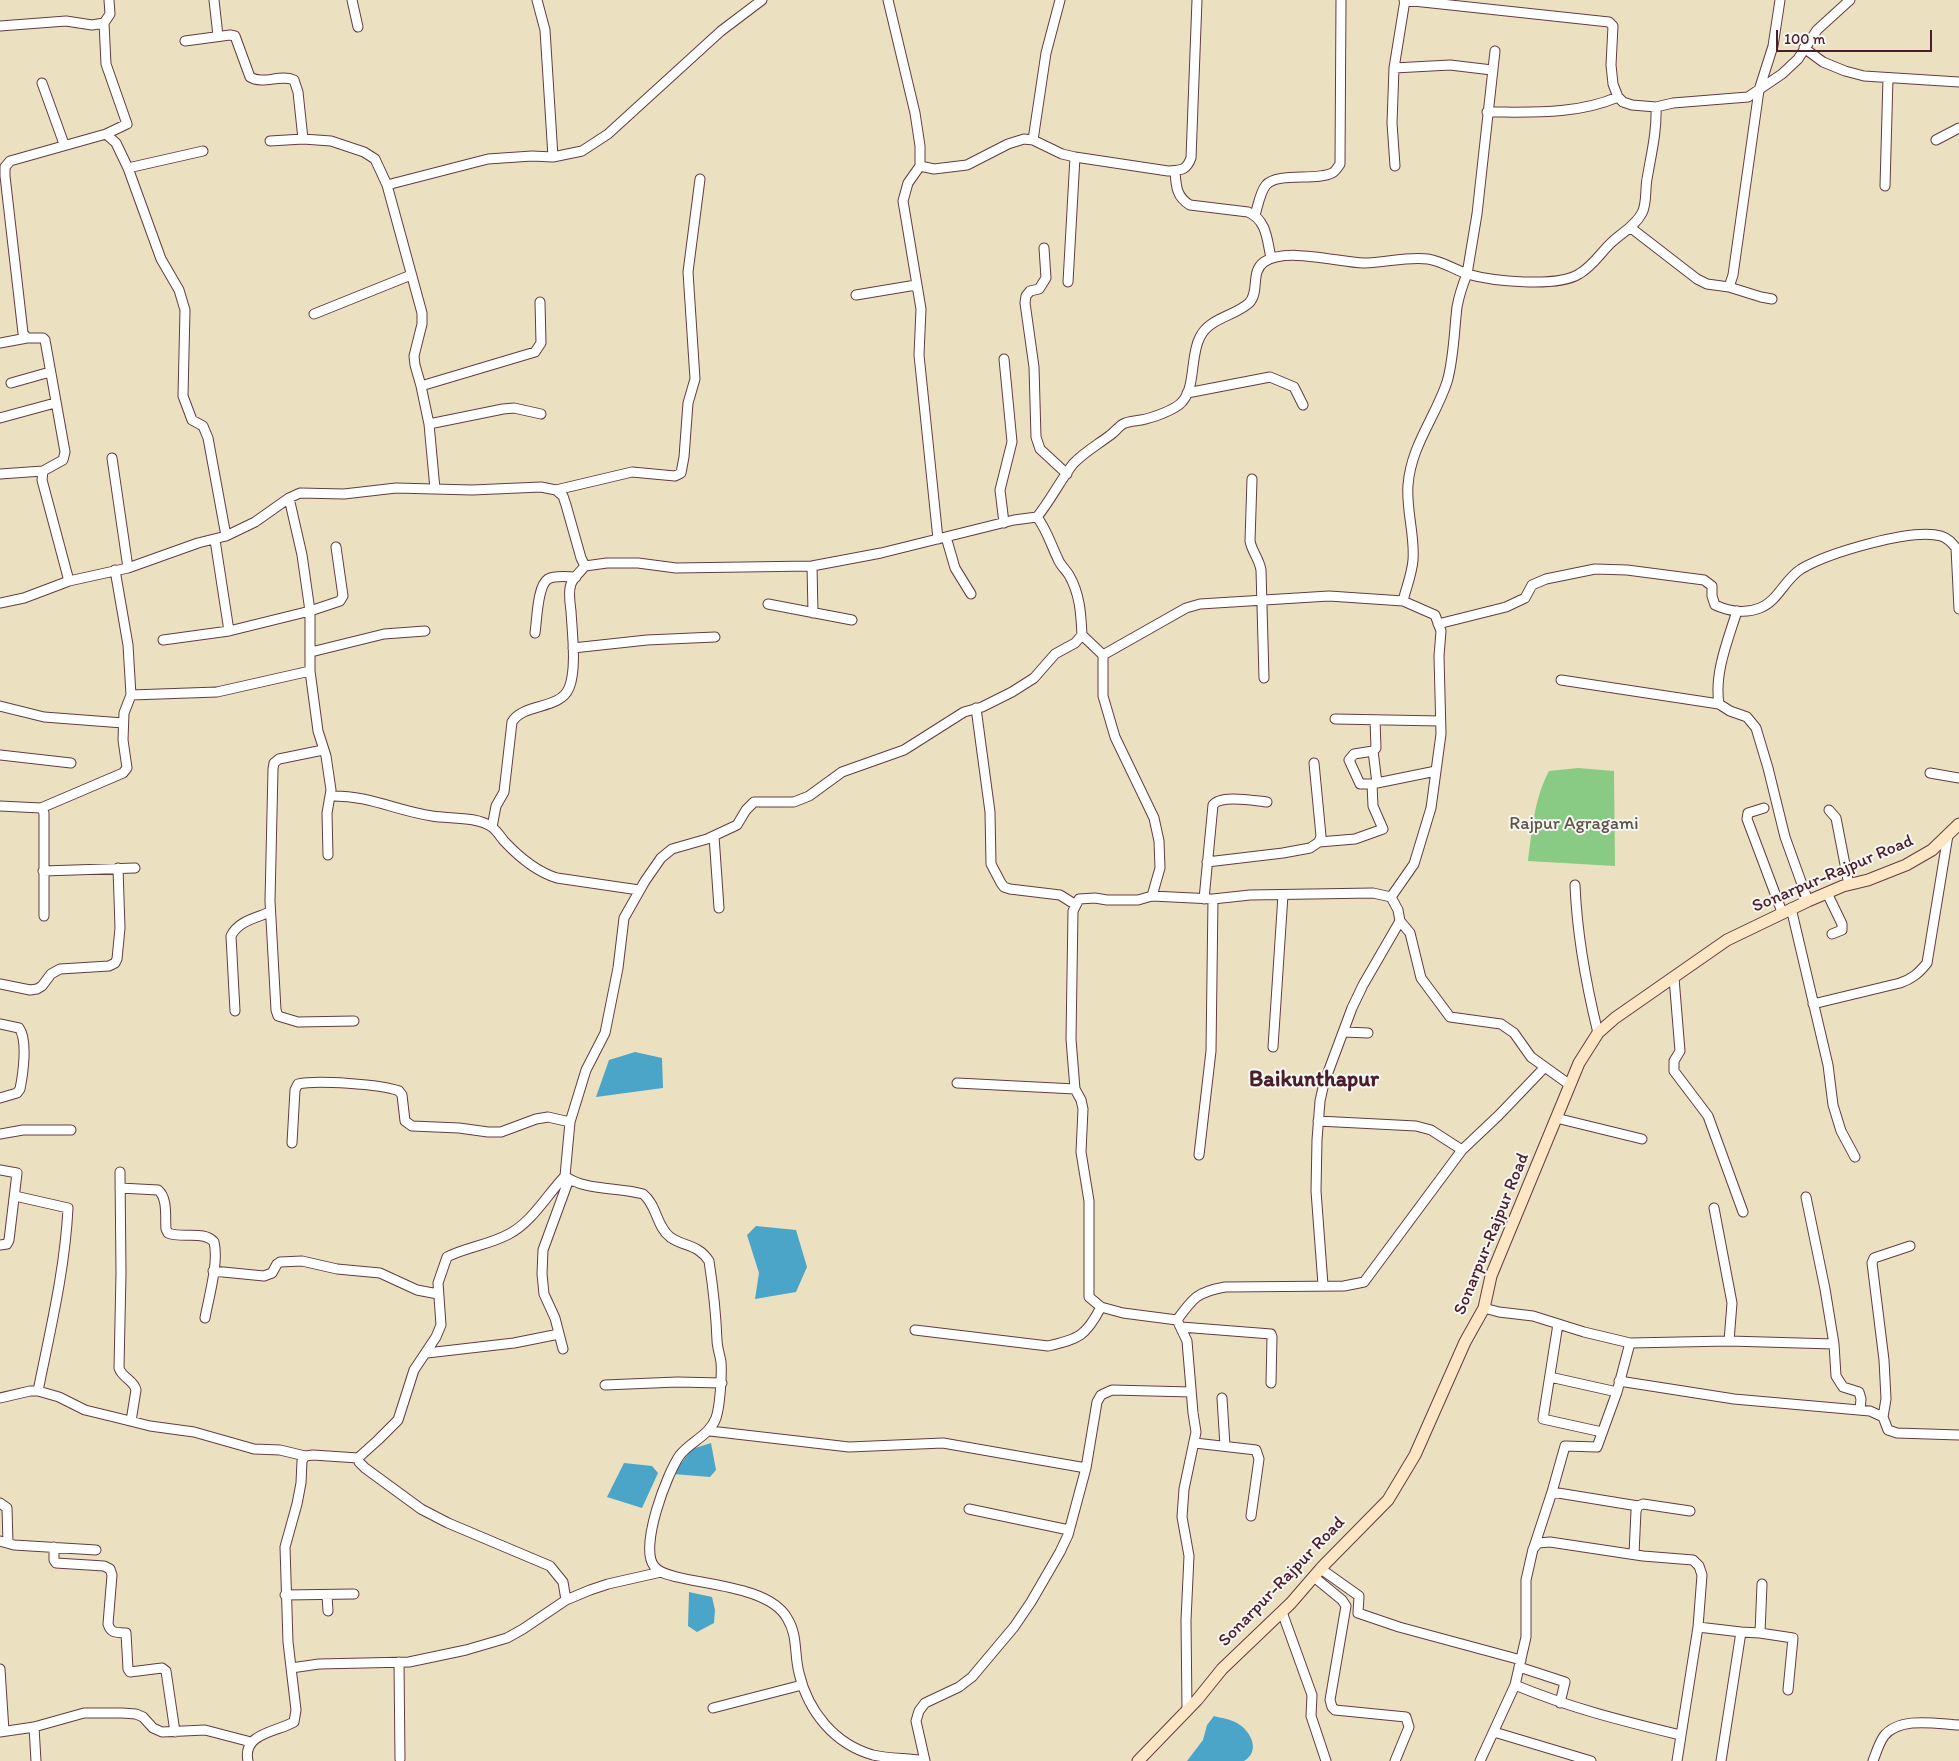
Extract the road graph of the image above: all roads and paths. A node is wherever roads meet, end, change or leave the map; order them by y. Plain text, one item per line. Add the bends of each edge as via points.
1 (109, 0) edge
2 (214, 0) edge
3 (352, 0) edge
4 (537, 0) edge
5 (762, 0) edge
6 (888, 0) edge
7 (1060, 0) edge
8 (1197, 0) edge
9 (1341, 0) edge
10 (1404, 0) edge
11 (1780, 0) edge
12 (1850, 0) edge
13 (104, 23) junction
14 (0, 26) edge
15 (358, 27) dead end
16 (218, 36) junction
17 (185, 40) dead end
18 (1804, 48) junction
19 (1495, 51) dead end
20 (1394, 68) junction
21 (1492, 70) junction
22 (1888, 78) junction
23 (1959, 82) edge
24 (42, 84) dead end
25 (1759, 90) junction
26 (1618, 97) junction
27 (1656, 107) junction
28 (1487, 112) junction
29 (1959, 128) edge
30 (106, 134) junction
31 (304, 139) junction
32 (270, 140) dead end
33 (1033, 140) junction
34 (1936, 140) dead end
35 (64, 144) junction
36 (203, 151) dead end
37 (553, 157) junction
38 (1075, 157) junction
39 (920, 166) junction
40 (1395, 166) dead end
41 (128, 168) junction
42 (1176, 170) junction
43 (700, 179) dead end
44 (387, 185) junction
45 (1885, 186) dead end
46 (1255, 215) junction
47 (1631, 228) junction
48 (1044, 248) dead end
49 (1271, 258) junction
50 (1467, 274) junction
51 (411, 275) junction
52 (1068, 282) dead end
53 (916, 285) junction
54 (1728, 287) junction
55 (856, 295) dead end
56 (1772, 299) dead end
57 (540, 302) dead end
58 (314, 314) dead end
59 (27, 338) junction
60 (0, 343) edge
61 (1004, 359) dead end
62 (50, 372) junction
63 (10, 383) dead end
64 (421, 386) junction
65 (1187, 394) junction
66 (55, 403) junction
67 (1303, 405) dead end
68 (541, 414) dead end
69 (0, 418) edge
70 (429, 424) junction
71 (112, 458) dead end
72 (43, 471) junction
73 (0, 474) edge
74 (1067, 474) junction
75 (1252, 479) dead end
76 (435, 489) junction
77 (556, 490) junction
78 (289, 498) junction
79 (1037, 517) junction
80 (1004, 523) junction
81 (226, 536) junction
82 (942, 538) junction
83 (215, 540) junction
84 (336, 547) dead end
85 (585, 566) junction
86 (812, 566) junction
87 (128, 568) junction
88 (115, 570) junction
89 (576, 578) junction
90 (69, 582) junction
91 (971, 594) dead end
92 (1262, 600) junction
93 (1404, 601) junction
94 (0, 603) edge
95 (768, 604) dead end
96 (1959, 609) edge
97 (310, 611) junction
98 (1737, 611) junction
99 (813, 613) junction
100 (852, 620) dead end
101 (1438, 624) junction
102 (229, 631) junction
103 (426, 631) dead end
104 (535, 633) dead end
105 (1082, 635) junction
106 (715, 637) dead end
107 (163, 640) dead end
108 (573, 648) junction
109 (311, 652) junction
110 (1103, 655) junction
111 (310, 671) junction
112 (1264, 678) dead end
113 (1562, 680) dead end
114 (131, 695) junction
115 (1719, 704) junction
116 (0, 706) edge
117 (976, 708) junction
118 (1335, 719) dead end
119 (1375, 720) junction
120 (1440, 720) junction
121 (123, 723) junction
122 (322, 750) junction
123 (1372, 751) junction
124 (0, 755) edge
125 (71, 763) dead end
126 (1314, 763) dead end
127 (1436, 771) junction
128 (1930, 773) dead end
129 (1959, 778) edge
130 (1375, 783) junction
131 (331, 796) junction
132 (1267, 802) dead end
133 (0, 806) edge
134 (41, 808) junction
135 (1764, 808) dead end
136 (1829, 810) dead end
137 (1959, 824) edge
138 (492, 827) junction
139 (1948, 835) junction
140 (714, 836) junction
141 (1319, 842) junction
142 (328, 855) dead end
143 (1207, 862) junction
144 (118, 868) junction
145 (135, 868) dead end
146 (43, 871) junction
147 (1575, 885) dead end
148 (1850, 885) junction
149 (640, 890) junction
150 (1827, 893) junction
151 (1283, 895) junction
152 (1152, 896) junction
153 (1391, 897) junction
154 (1208, 899) junction
155 (1808, 901) junction
156 (1076, 906) junction
157 (719, 908) dead end
158 (1786, 910) junction
159 (270, 912) junction
160 (44, 916) dead end
161 (1400, 922) junction
162 (1832, 934) dead end
163 (1674, 978) junction
164 (0, 984) edge
165 (1813, 1004) junction
166 (235, 1011) dead end
167 (354, 1021) dead end
168 (0, 1024) edge
169 (1344, 1032) junction
170 (1368, 1033) dead end
171 (1598, 1033) junction
172 (1273, 1047) dead end
173 (1545, 1067) junction
174 (957, 1084) dead end
175 (1570, 1085) junction
176 (1075, 1089) junction
177 (0, 1098) edge
178 (1556, 1118) junction
179 (1318, 1121) junction
180 (570, 1122) junction
181 (70, 1130) dead end
182 (0, 1134) edge
183 (1642, 1139) dead end
184 (292, 1143) dead end
185 (1462, 1150) junction
186 (1199, 1155) dead end
187 (1855, 1157) dead end
188 (0, 1170) edge
189 (120, 1172) dead end
190 (567, 1178) junction
191 (120, 1188) junction
192 (15, 1196) junction
193 (1806, 1197) dead end
194 (1714, 1208) dead end
195 (1743, 1212) dead end
196 (0, 1245) edge
197 (1910, 1246) dead end
198 (213, 1271) junction
199 (1323, 1285) junction
200 (438, 1294) junction
201 (1101, 1307) junction
202 (1484, 1308) junction
203 (205, 1318) dead end
204 (1179, 1324) junction
205 (1558, 1324) junction
206 (915, 1330) dead end
207 (559, 1334) junction
208 (1729, 1342) junction
209 (1630, 1343) junction
210 (1834, 1344) junction
211 (563, 1350) dead end
212 (427, 1353) junction
213 (1550, 1377) junction
214 (1619, 1381) junction
215 (722, 1383) junction
216 (1271, 1383) dead end
217 (606, 1385) dead end
218 (38, 1391) junction
219 (1191, 1392) junction
220 (1617, 1392) junction
221 (0, 1398) edge
222 (1222, 1398) dead end
223 (1860, 1410) junction
224 (1883, 1417) junction
225 (131, 1421) junction
226 (710, 1430) junction
227 (1602, 1432) junction
228 (1959, 1435) edge
229 (1195, 1443) junction
230 (1225, 1446) junction
231 (305, 1456) junction
232 (358, 1458) junction
233 (1086, 1468) junction
234 (1552, 1492) junction
235 (0, 1503) edge
236 (1638, 1506) junction
237 (969, 1509) dead end
238 (1690, 1511) dead end
239 (1251, 1516) dead end
240 (1069, 1530) junction
241 (4, 1542) edge
242 (54, 1547) junction
243 (1533, 1549) junction
244 (96, 1550) dead end
245 (1634, 1554) junction
246 (661, 1572) junction
247 (1318, 1573) junction
248 (1762, 1584) dead end
249 (354, 1594) dead end
250 (285, 1595) junction
251 (327, 1595) junction
252 (566, 1600) junction
253 (328, 1611) dead end
254 (1282, 1612) junction
255 (1698, 1627) junction
256 (1741, 1632) junction
257 (1760, 1633) junction
258 (400, 1662) junction
259 (1520, 1663) junction
260 (291, 1668) junction
261 (0, 1669) edge
262 (1515, 1684) junction
263 (802, 1685) junction
264 (1788, 1690) dead end
265 (1560, 1703) junction
266 (713, 1708) dead end
267 (1186, 1710) junction
268 (1959, 1725) edge
269 (34, 1727) junction
270 (2, 1731) edge
271 (175, 1732) junction
272 (1494, 1732) junction
273 (1680, 1735) junction
274 (251, 1742) junction
275 (400, 1759) dead end
276 (889, 1759) edge
277 (36, 1761) edge
278 (248, 1761) edge
279 (925, 1761) edge
280 (1138, 1761) edge
281 (1326, 1761) edge
282 (1394, 1761) edge
283 (1480, 1761) edge
284 (1591, 1761) edge
285 (1677, 1761) edge
286 (1721, 1761) edge
287 (1873, 1761) edge

1 - 13 street via 110,14
2 - 16 street
3 - 15 street
4 - 37 street via 545,30
5 - 37 street via 721,31 608,134 582,151
6 - 39 street via 918,132
7 - 33 street via 1046,52
8 - 42 street via 1191,158 1188,166
9 - 46 street via 1340,164 1333,173 1323,176 1270,181 1265,186
10 - 20 street
10 - 26 street via 1609,22 1613,26 1611,65
11 - 25 street via 1773,46
12 - 18 street via 1817,30
13 - 14 street via 92,25 66,21
13 - 30 street via 106,64 126,124
16 - 17 street
16 - 31 street via 235,36 254,80 294,80
18 - 22 street via 1823,62 1844,71
18 - 25 street via 1798,59 1782,74
19 - 21 street
20 - 21 street via 1450,65
20 - 40 street via 1392,123
21 - 28 street
22 - 23 street
22 - 45 street
24 - 35 street
25 - 27 street via 1748,97
25 - 54 street via 1733,275
26 - 27 street via 1632,105
26 - 28 street via 1577,110
27 - 47 street via 1653,155 1643,211
28 - 50 street via 1477,214
29 - 34 street
30 - 35 street
30 - 41 street via 116,143
31 - 32 street
31 - 44 street via 331,142 364,152 375,159
33 - 38 street
33 - 39 street via 1008,144 966,165
35 - 59 street via 10,161 5,167 21,322
36 - 41 street
37 - 44 street via 488,159
38 - 42 street
38 - 52 street
39 - 53 street via 908,183 903,201
41 - 81 street via 160,259 179,290 185,310 183,396 192,420 203,426 208,438
42 - 46 street via 1177,189 1190,205
43 - 77 street via 688,272 695,379 688,403 681,473 675,476 632,472
44 - 51 street
46 - 49 street via 1261,221
47 - 50 street via 1610,243 1580,274 1563,281 1506,280
47 - 54 street via 1697,279
48 - 74 street via 1046,278 1040,289 1030,291 1025,303 1034,367 1036,437 1040,449
49 - 50 street via 1306,256 1365,263 1427,259
49 - 65 street via 1261,264 1250,303 1210,325 1200,336
50 - 93 street via 1458,304 1447,380 1411,464 1408,500 1413,561
51 - 58 street
51 - 64 street via 422,313 414,356
53 - 55 street
53 - 82 street via 921,309 919,356
54 - 56 street
57 - 64 street via 541,343 536,352
59 - 60 street
59 - 62 street via 45,340
61 - 80 street via 1012,442 1000,490
62 - 63 street
62 - 66 street
64 - 70 street
65 - 67 street via 1270,377 1294,387
65 - 74 street via 1182,402 1167,411 1123,424 1074,463
66 - 69 street
66 - 72 street via 65,452 63,460
68 - 70 street via 509,409
70 - 76 street
71 - 87 street
72 - 73 street
72 - 90 street via 42,480
74 - 79 street
75 - 92 street via 1250,540 1259,558
76 - 77 street via 531,487
76 - 78 street via 300,493
77 - 85 street via 563,496
78 - 81 street via 255,522
78 - 97 street
79 - 80 street
79 - 105 street via 1075,588 1080,603
80 - 82 street
81 - 83 street
82 - 86 street
82 - 91 street
83 - 87 street
83 - 102 street
84 - 97 street via 343,596 340,601
85 - 86 street via 638,563 676,568
85 - 89 street
86 - 99 street
87 - 88 street
88 - 90 street
88 - 114 street via 128,645
89 - 104 street via 548,579 541,587
89 - 108 street via 569,596
90 - 94 street
92 - 93 street via 1329,596
92 - 110 street via 1200,604 1186,608
92 - 112 street
93 - 101 street via 1435,615
95 - 99 street
96 - 98 street via 1956,548 1943,537 1916,535 1872,543 1822,559 1790,578 1774,599 1762,608
97 - 102 street
97 - 109 street
98 - 101 street via 1715,605 1712,586 1704,580 1595,568 1532,585 1525,598 1506,607
98 - 115 street via 1716,689
99 - 100 street
101 - 120 street via 1441,631
102 - 107 street
103 - 109 street via 384,634
105 - 110 street
105 - 117 street via 1055,654 1034,678
106 - 108 street
108 - 138 street via 571,683 565,695 518,715 512,722 504,792 496,806
109 - 111 street
110 - 152 street via 1103,696 1113,729 1154,818 1159,841 1160,868
111 - 114 street via 217,692
111 - 122 street
113 - 115 street
114 - 121 street
115 - 155 street via 1747,717 1756,728 1786,837
116 - 121 street via 44,717
117 - 140 street via 964,712 904,750 842,772 809,796 794,802 754,802 737,825
117 - 156 street via 990,812 991,864 1004,887 1060,895
118 - 119 street
119 - 120 street
119 - 123 street via 1376,748
120 - 127 street
121 - 134 street via 126,768 123,773
122 - 131 street via 326,756
122 - 159 street via 279,758 274,763
123 - 130 street
123 - 130 street via 1354,754 1350,760 1360,784
124 - 125 street
126 - 141 street
127 - 130 street
127 - 153 street via 1431,808 1414,864
128 - 129 street
130 - 141 street via 1373,806 1383,829 1354,839
131 - 138 street via 361,797 419,813
131 - 142 street via 327,813
132 - 143 street via 1216,801 1211,813
133 - 134 street
134 - 146 street via 45,818
135 - 158 street via 1748,813 1747,819
136 - 148 street via 1836,818
137 - 139 main road, Sonarpur-Rajpur Road
138 - 149 street via 532,866 545,874
139 - 148 main road, Sonarpur-Rajpur Road via 1932,850 1906,866
139 - 165 street via 1927,963 1920,972 1900,983
140 - 149 street via 672,849 653,868
140 - 157 street
141 - 143 street via 1310,848 1283,853
143 - 154 street
144 - 145 street
144 - 146 street
144 - 164 street via 120,928 114,963 60,970 51,974 37,989
146 - 160 street
147 - 171 street via 1586,985
148 - 150 main road, Sonarpur-Rajpur Road
149 - 180 street via 624,918 605,1032 586,1070
150 - 155 main road, Sonarpur-Rajpur Road
150 - 162 street via 1842,924 1842,930
151 - 153 street via 1373,893
151 - 154 street
151 - 172 street
152 - 154 street
152 - 156 street via 1138,900 1078,899
153 - 161 street
154 - 186 street via 1211,1051
155 - 158 main road, Sonarpur-Rajpur Road
156 - 176 street via 1073,911 1072,1039
158 - 163 main road, Sonarpur-Rajpur Road via 1727,940
158 - 165 street
159 - 166 street via 240,924 231,936
159 - 167 street via 278,1016 298,1022
161 - 169 street via 1363,985
161 - 173 street via 1410,933 1421,978 1450,1017 1501,1024 1514,1033 1531,1056
163 - 171 main road, Sonarpur-Rajpur Road
163 - 195 street via 1680,1051 1674,1061 1674,1071 1708,1116
165 - 187 street via 1828,1065 1833,1105 1841,1131
168 - 177 street via 19,1028 23,1033 24,1055 20,1089
169 - 170 street
169 - 179 street via 1324,1083
171 - 175 main road, Sonarpur-Rajpur Road via 1579,1063
173 - 175 street
173 - 185 street
174 - 176 street
175 - 178 main road, Sonarpur-Rajpur Road
176 - 201 street via 1083,1109 1081,1152 1090,1201 1089,1297
178 - 183 street
178 - 202 main road, Sonarpur-Rajpur Road via 1491,1276
179 - 185 street via 1416,1126 1431,1130
179 - 199 street via 1316,1191
180 - 184 street via 548,1117 501,1132 412,1126 405,1122 399,1091 306,1082 298,1084 295,1090
180 - 190 street
181 - 182 street via 23,1130
185 - 199 street via 1364,1282 1344,1286
188 - 192 street via 17,1173
189 - 191 street
190 - 200 street via 524,1224 509,1234 447,1257 438,1283
190 - 207 street via 544,1250 542,1274 544,1294
190 - 215 street via 591,1186 643,1194 671,1237 704,1253 710,1270
191 - 198 street via 147,1188 162,1193 168,1233 212,1239 216,1248
191 - 225 street via 119,1368 136,1390
192 - 196 street via 9,1240 7,1244
192 - 218 street via 68,1208 64,1256
193 - 210 street
194 - 208 street via 1732,1303
197 - 224 street via 1874,1258 1872,1263 1884,1360 1886,1399
198 - 200 street via 264,1276 272,1273 280,1262 302,1261 337,1269 380,1272 416,1290
198 - 203 street
199 - 204 street via 1210,1290 1197,1295
200 - 212 street via 441,1325
201 - 204 street
201 - 206 street via 1085,1333 1048,1346
202 - 205 street via 1533,1316
202 - 247 main road, Sonarpur-Rajpur Road via 1465,1342 1415,1454 1388,1500
204 - 216 street via 1271,1334
204 - 219 street via 1187,1341
205 - 209 street
205 - 213 street
207 - 211 street
207 - 212 street
208 - 209 street
208 - 210 street
209 - 214 street
210 - 223 street via 1836,1376 1843,1387 1859,1392
212 - 232 street via 414,1370 398,1420
213 - 220 street
213 - 227 street via 1543,1419
214 - 220 street
214 - 223 street via 1734,1399
215 - 217 street
215 - 226 street via 716,1417
218 - 221 street
218 - 225 street via 85,1410
219 - 229 street
219 - 233 street via 1105,1392 1097,1402
220 - 227 street
222 - 230 street
223 - 224 street
224 - 228 street via 1888,1430 1897,1433
225 - 231 street via 194,1432 254,1449 280,1450
226 - 233 street via 849,1447 943,1443
226 - 246 street via 680,1455 661,1495 652,1527 650,1554 654,1566
227 - 234 street via 1598,1447 1565,1446
229 - 230 street
229 - 267 street via 1184,1489 1182,1516 1189,1556
230 - 239 street via 1256,1450 1259,1454
231 - 232 street
231 - 250 street via 285,1547
232 - 252 street via 365,1468 421,1509 550,1566 563,1582
233 - 240 street
234 - 236 street
234 - 243 street
235 - 241 street via 7,1508 8,1514
236 - 238 street
236 - 245 street
237 - 240 street
240 - 279 street via 1060,1552 1014,1627 972,1677 959,1687 924,1703 919,1710 916,1721
241 - 242 street
242 - 244 street
242 - 271 street via 56,1563 110,1569 110,1630 126,1633 130,1672 162,1668 166,1671
243 - 245 street via 1538,1543 1550,1542
243 - 259 street via 1526,1580 1526,1637
245 - 255 street via 1693,1560 1699,1566 1702,1575
246 - 252 street via 608,1584
246 - 263 street via 740,1591 780,1608 792,1626
247 - 254 main road, Sonarpur-Rajpur Road
247 - 259 street via 1359,1596 1358,1613
247 - 282 street via 1346,1606 1330,1700 1332,1707 1335,1710 1406,1717 1409,1727
248 - 257 street
249 - 251 street
250 - 251 street
250 - 260 street
251 - 253 street
252 - 258 street via 507,1638 466,1650
254 - 267 main road, Sonarpur-Rajpur Road via 1222,1669
254 - 281 street via 1312,1695 1312,1716
255 - 256 street
255 - 273 street
256 - 257 street
256 - 286 street
257 - 264 street via 1793,1638
258 - 260 street via 318,1664
258 - 275 street
259 - 262 street
259 - 265 street via 1565,1682
260 - 274 street via 296,1710 294,1722
261 - 270 street
262 - 265 street
262 - 272 street
263 - 266 street
263 - 276 street via 818,1716 837,1738 853,1748
265 - 273 street
267 - 280 main road, Sonarpur-Rajpur Road
268 - 287 street via 1913,1723 1898,1726 1884,1736
269 - 270 street
269 - 271 street via 84,1713 122,1713 143,1717 162,1732
269 - 277 street
271 - 274 street via 205,1730
272 - 283 street
272 - 284 street
273 - 285 street
274 - 278 street
276 - 279 street

